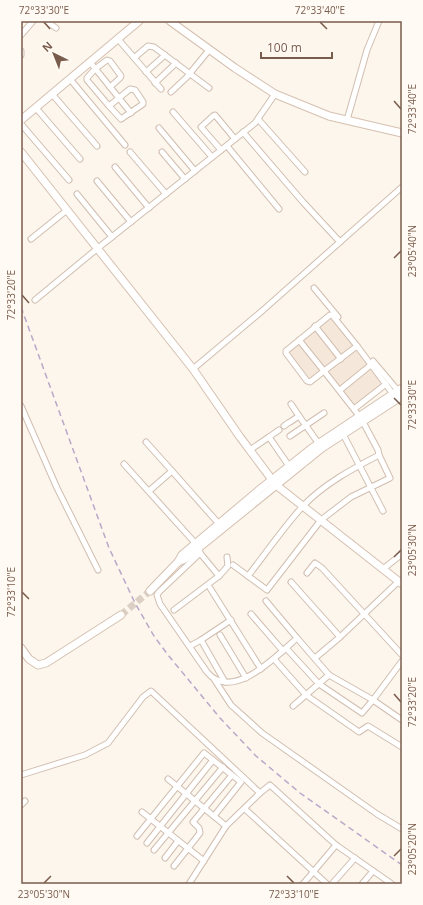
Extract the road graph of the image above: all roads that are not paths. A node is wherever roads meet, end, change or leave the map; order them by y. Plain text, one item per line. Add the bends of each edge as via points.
1 (33, 21) edge
2 (46, 21) edge
3 (139, 21) edge
4 (379, 21) edge
5 (173, 22) edge
6 (56, 28) dead end
7 (21, 35) edge
8 (118, 39) junction
9 (209, 50) junction
10 (21, 51) edge
11 (21, 54) edge
12 (165, 55) junction
13 (134, 58) junction
14 (90, 62) junction
15 (176, 63) junction
16 (95, 69) junction
17 (146, 72) junction
18 (190, 73) junction
19 (70, 79) junction
20 (155, 83) junction
21 (110, 87) junction
22 (209, 88) dead end
23 (160, 89) dead end
24 (171, 92) dead end
25 (52, 94) junction
26 (275, 94) junction
27 (119, 98) junction
28 (109, 106) junction
29 (36, 108) junction
30 (173, 112) dead end
31 (131, 113) junction
32 (258, 118) junction
33 (21, 120) edge
34 (347, 120) junction
35 (21, 124) edge
36 (159, 128) dead end
37 (244, 132) junction
38 (402, 133) edge
39 (235, 139) junction
40 (125, 145) dead end
41 (98, 146) dead end
42 (226, 146) junction
43 (221, 150) junction
44 (21, 152) edge
45 (130, 152) dead end
46 (162, 152) dead end
47 (212, 157) junction
48 (80, 159) dead end
49 (115, 167) dead end
50 (195, 171) junction
51 (305, 172) dead end
52 (185, 179) junction
53 (69, 180) dead end
54 (97, 181) dead end
55 (402, 187) edge
56 (77, 194) dead end
57 (166, 194) junction
58 (149, 208) junction
59 (279, 209) dead end
60 (67, 210) junction
61 (131, 222) junction
62 (112, 237) junction
63 (31, 238) dead end
64 (340, 242) junction
65 (98, 248) junction
66 (314, 288) dead end
67 (35, 300) dead end
68 (316, 326) junction
69 (299, 340) junction
70 (357, 346) junction
71 (341, 359) junction
72 (372, 364) junction
73 (193, 370) junction
74 (324, 371) junction
75 (386, 384) junction
76 (340, 390) junction
77 (399, 393) edge
78 (291, 404) dead end
79 (21, 406) edge
80 (354, 409) junction
81 (324, 413) dead end
82 (299, 416) junction
83 (361, 419) junction
84 (287, 424) dead end
85 (306, 425) junction
86 (279, 430) dead end
87 (343, 434) junction
88 (290, 436) dead end
89 (269, 437) junction
90 (146, 442) dead end
91 (319, 444) junction
92 (250, 450) junction
93 (379, 455) junction
94 (124, 464) dead end
95 (359, 465) junction
96 (289, 466) junction
97 (172, 471) junction
98 (274, 483) junction
99 (371, 488) junction
100 (149, 492) junction
101 (304, 506) junction
102 (383, 511) dead end
103 (321, 520) junction
104 (219, 524) junction
105 (198, 548) junction
106 (402, 554) edge
107 (228, 557) dead end
108 (233, 565) dead end
109 (382, 569) junction
110 (98, 570) dead end
111 (307, 572) dead end
112 (219, 576) junction
113 (248, 576) junction
114 (291, 582) dead end
115 (401, 582) edge
116 (210, 588) dead end
117 (150, 591) tunnel mouth
118 (266, 601) dead end
119 (174, 610) dead end
120 (250, 614) dead end
121 (365, 614) junction
122 (121, 615) tunnel mouth
123 (231, 620) junction
124 (220, 634) dead end
125 (340, 637) junction
126 (297, 638) junction
127 (201, 640) junction
128 (190, 646) junction
129 (21, 648) edge
130 (284, 649) junction
131 (402, 655) edge
132 (315, 658) junction
133 (274, 659) junction
134 (402, 661) edge
135 (260, 669) junction
136 (329, 674) junction
137 (246, 678) junction
138 (214, 679) junction
139 (225, 682) junction
140 (319, 684) junction
141 (306, 695) junction
142 (373, 700) junction
143 (293, 706) dead end
144 (402, 720) edge
145 (402, 747) edge
146 (213, 760) junction
147 (223, 767) junction
148 (21, 775) edge
149 (232, 775) junction
150 (168, 779) dead end
151 (177, 786) junction
152 (260, 793) junction
153 (186, 794) junction
154 (195, 801) junction
155 (205, 809) junction
156 (245, 809) junction
157 (142, 812) dead end
158 (214, 816) junction
159 (151, 819) junction
160 (160, 826) junction
161 (226, 826) junction
162 (402, 829) edge
163 (168, 833) junction
164 (137, 836) dead end
165 (178, 841) junction
166 (147, 843) dead end
167 (336, 845) junction
168 (188, 848) junction
169 (154, 850) dead end
170 (165, 858) dead end
171 (355, 858) junction
172 (204, 861) junction
173 (174, 866) dead end
174 (313, 871) junction
175 (373, 871) junction
176 (189, 884) edge
177 (303, 884) edge
178 (327, 884) edge
179 (332, 884) edge
180 (362, 884) edge
181 (392, 884) edge

1 - 7 street
2 - 6 street
3 - 8 street
4 - 34 street via 367,50
5 - 9 street
8 - 13 street
8 - 14 street
9 - 18 street
9 - 26 street
10 - 11 street
12 - 13 street via 151,46
12 - 15 street
12 - 17 street
13 - 17 street
14 - 16 street
14 - 19 street
15 - 18 street
15 - 20 street
16 - 21 street
16 - 21 street via 107,60 120,74 120,78
16 - 28 street via 87,80
17 - 20 street
18 - 22 street
18 - 24 street
19 - 25 street
19 - 40 street
20 - 23 street
21 - 27 street
25 - 29 street
25 - 41 street
26 - 32 street
26 - 34 street via 329,116
27 - 28 street
27 - 31 street
27 - 31 street via 130,89 135,90 143,100 143,104
28 - 31 street via 121,119
29 - 33 street
29 - 48 street
30 - 47 street
32 - 37 street
32 - 51 street
34 - 38 street
35 - 53 street
36 - 50 street
37 - 39 street
37 - 64 street
39 - 42 street
39 - 43 street via 215,115 213,116 201,127
42 - 43 street
42 - 59 street
43 - 47 street
44 - 60 street
45 - 57 street
46 - 52 street
47 - 50 street
49 - 58 street
50 - 52 street
52 - 57 street
54 - 61 street
55 - 64 street
56 - 62 street
57 - 58 street
58 - 61 street
60 - 63 street
60 - 65 street
61 - 62 street
62 - 65 street
64 - 73 street
65 - 67 street
65 - 73 street
66 - 77 street
68 - 69 street
68 - 70 street via 331,314
68 - 71 street
69 - 74 street
69 - 74 street via 286,352 307,381 310,382
70 - 71 street
70 - 72 street
71 - 74 street
72 - 75 street
72 - 76 street
73 - 92 street
74 - 76 street
75 - 77 street
75 - 80 street
76 - 80 street
77 - 83 street
78 - 82 street
79 - 110 street via 57,488
80 - 83 street
81 - 85 street
82 - 84 street
82 - 85 street
83 - 87 street
83 - 91 street
83 - 93 street
85 - 88 street
85 - 91 street
86 - 89 street
87 - 95 street
87 - 98 street
89 - 92 street
89 - 96 street
90 - 97 street
91 - 96 street
92 - 98 street
93 - 95 street
93 - 99 street via 390,478
94 - 100 street
95 - 99 street
95 - 101 street via 330,482
96 - 98 street
97 - 100 street
97 - 104 street
98 - 101 street
98 - 104 street
98 - 105 street
99 - 102 street
99 - 103 street via 351,497
100 - 105 street
101 - 103 street
101 - 113 street
103 - 109 street
103 - 113 street via 267,590
104 - 105 street
105 - 112 street
105 - 117 street via 185,560 178,562
105 - 128 street via 157,595 160,604
106 - 109 street
107 - 112 street via 228,566
108 - 113 street
109 - 115 street
111 - 121 street via 315,563 322,568
112 - 119 street
114 - 125 street
115 - 121 street
116 - 123 street
118 - 126 street
120 - 130 street
121 - 125 street
121 - 131 street
122 - 129 street via 46,663 38,665
123 - 127 street
123 - 135 street
124 - 137 street
125 - 132 street
126 - 130 street
126 - 132 street
127 - 128 street
127 - 139 street
128 - 138 street
130 - 133 street
130 - 140 street
132 - 136 street
133 - 135 street
133 - 141 street
134 - 142 street
135 - 137 street
136 - 140 street
136 - 142 street
137 - 139 street
138 - 139 street
138 - 162 street via 231,705 262,733
140 - 141 street
140 - 142 street via 362,713
141 - 143 street
141 - 145 street via 359,732 368,726
142 - 144 street
146 - 147 street
146 - 151 street via 204,753
146 - 153 street
147 - 149 street
147 - 154 street
148 - 152 street via 85,755 108,744 143,697 151,691
149 - 155 street
149 - 158 street via 241,782
150 - 151 street
151 - 153 street
151 - 159 street
152 - 156 street
152 - 167 street via 270,785
153 - 154 street
153 - 160 street
154 - 155 street
154 - 163 street
155 - 158 street
155 - 168 street via 193,822 200,833
156 - 161 street
156 - 174 street
157 - 159 street
158 - 161 street
159 - 160 street
159 - 164 street
160 - 163 street
160 - 166 street
161 - 172 street
163 - 165 street
163 - 169 street
165 - 168 street
165 - 170 street
167 - 171 street
167 - 174 street
168 - 172 street
168 - 173 street
171 - 175 street
171 - 179 street
172 - 176 street
174 - 177 street
174 - 178 street
175 - 180 street
175 - 181 street

